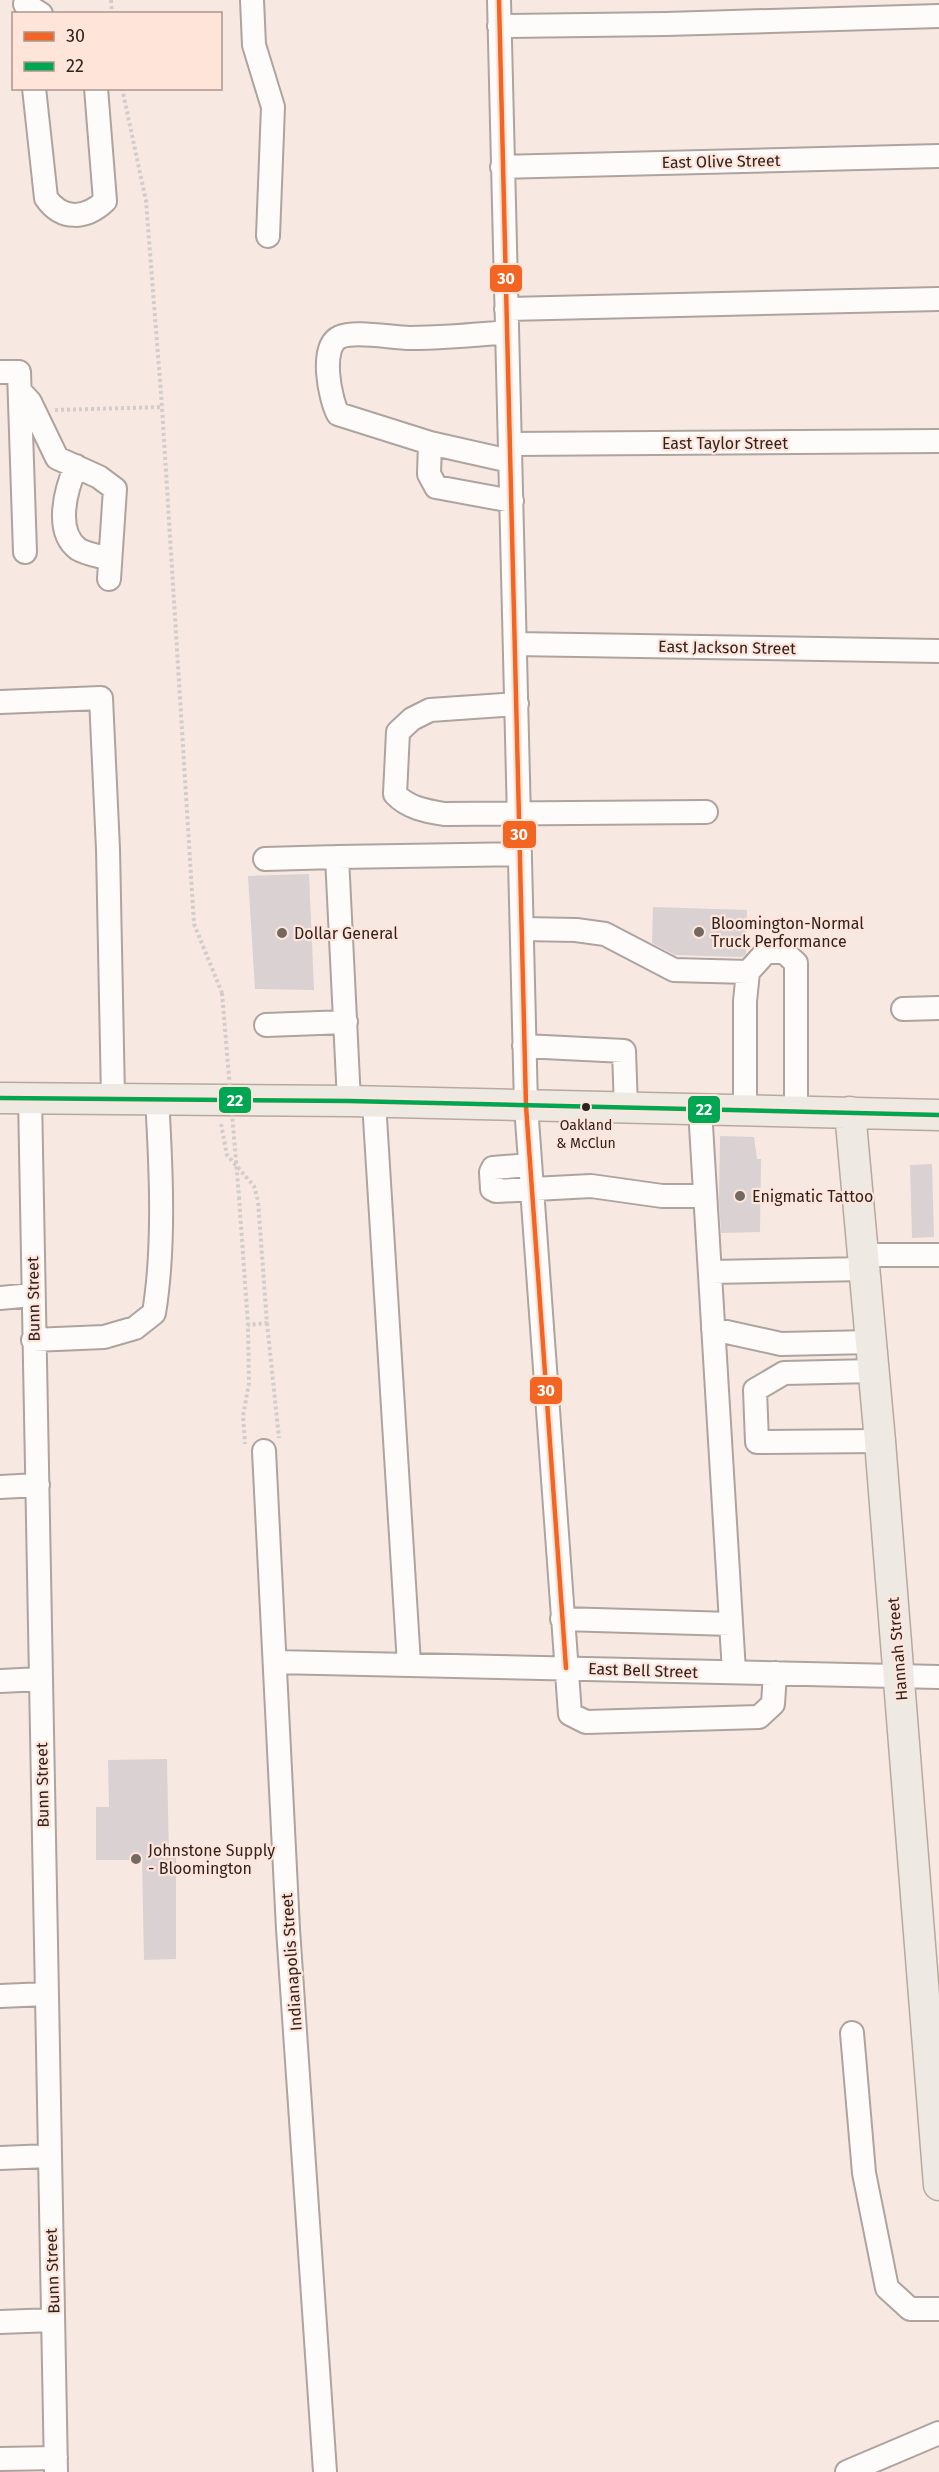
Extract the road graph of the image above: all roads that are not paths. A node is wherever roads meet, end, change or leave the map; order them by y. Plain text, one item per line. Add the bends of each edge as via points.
1 (252, 0) edge
2 (499, 0) edge
3 (939, 16) edge
4 (500, 26) junction
5 (34, 90) edge
6 (96, 90) edge
7 (939, 156) edge
8 (502, 167) junction
9 (268, 236) dead end
10 (939, 299) edge
11 (506, 309) junction
12 (507, 332) junction
13 (13, 379) edge
14 (939, 441) edge
15 (430, 443) junction
16 (510, 452) junction
17 (76, 466) junction
18 (512, 501) junction
19 (25, 552) dead end
20 (515, 644) junction
21 (939, 651) edge
22 (0, 702) edge
23 (517, 704) junction
24 (706, 812) dead end
25 (519, 813) junction
26 (520, 854) junction
27 (337, 857) junction
28 (265, 859) dead end
29 (522, 929) junction
30 (748, 972) junction
31 (939, 1008) edge
32 (903, 1009) dead end
33 (346, 1022) junction
34 (266, 1025) dead end
35 (524, 1046) junction
36 (30, 1097) junction
37 (113, 1097) junction
38 (0, 1098) edge
39 (157, 1098) junction
40 (361, 1102) junction
41 (526, 1106) junction
42 (626, 1107) junction
43 (700, 1109) junction
44 (745, 1110) junction
45 (796, 1111) junction
46 (850, 1112) junction
47 (939, 1115) edge
48 (530, 1165) junction
49 (531, 1189) junction
50 (705, 1196) junction
51 (939, 1255) edge
52 (864, 1262) junction
53 (710, 1272) junction
54 (32, 1295) junction
55 (0, 1298) edge
56 (713, 1329) junction
57 (33, 1340) junction
58 (872, 1356) junction
59 (880, 1441) junction
60 (264, 1451) road end
61 (38, 1485) junction
62 (0, 1487) edge
63 (562, 1619) junction
64 (731, 1623) junction
65 (275, 1662) junction
66 (409, 1664) junction
67 (566, 1668) junction
68 (734, 1672) junction
69 (775, 1673) junction
70 (899, 1676) junction
71 (939, 1677) edge
72 (41, 1679) junction
73 (0, 1681) edge
74 (46, 1994) junction
75 (0, 1996) edge
76 (852, 2034) dead end
77 (49, 2156) junction
78 (0, 2158) edge
79 (939, 2185) edge
80 (939, 2309) edge
81 (53, 2320) junction
82 (0, 2322) edge
83 (939, 2433) edge
84 (0, 2459) edge
85 (56, 2465) edge
86 (325, 2472) edge
87 (847, 2472) edge

1 - 9 street via 254,45 273,108
2 - 4 street
3 - 4 street
4 - 8 street
5 - 6 street via 46,198 53,208 68,215 85,214 105,201
7 - 8 street, East Olive Street
8 - 11 street
10 - 11 street
11 - 12 street
12 - 15 street, East Taylor Street via 410,338 349,335 338,337 331,346 327,367 331,401 338,414
12 - 16 street
13 - 17 street via 30,402 57,458
13 - 19 street
14 - 16 street, East Taylor Street
15 - 16 street, East Taylor Street
15 - 18 street via 429,474 436,488
16 - 18 street
17 - 17 street via 115,489 109,569 79,549 65,534 69,482
18 - 20 street
20 - 21 street, East Jackson Street
20 - 23 street
22 - 37 street via 100,698 108,849
23 - 25 street
23 - 25 street via 430,710 412,719 398,732 395,794 402,802 423,811
24 - 25 street
25 - 26 street
26 - 27 street
26 - 29 street
27 - 28 street
27 - 33 street
29 - 30 street via 605,934 674,970
29 - 35 street
30 - 44 street
30 - 45 street via 766,952 784,952 796,963
31 - 32 street
33 - 34 street
33 - 40 street
35 - 41 street
35 - 42 street via 624,1051
36 - 37 main road
36 - 38 main road
36 - 54 street, Bunn Street
37 - 39 main road
39 - 40 main road
39 - 57 street via 159,1282 154,1313 135,1328 104,1337
40 - 41 main road
40 - 66 street
41 - 42 main road
41 - 48 street
42 - 43 main road
43 - 44 main road
43 - 50 street
44 - 45 main road
45 - 46 main road
46 - 47 main road
46 - 52 main road, Hannah Street
48 - 49 street
48 - 49 street via 493,1168 491,1172 493,1191
49 - 50 street via 591,1186 662,1196
49 - 63 street
50 - 53 street
51 - 52 street
52 - 53 street
52 - 58 main road, Hannah Street
53 - 56 street
54 - 55 street
54 - 57 street, Bunn Street
56 - 58 street via 781,1344
56 - 64 street
57 - 61 street, Bunn Street
58 - 59 main road, Hannah Street
58 - 59 street via 784,1373 755,1390 757,1442
59 - 70 main road, Hannah Street
60 - 65 street, Indianapolis Street
61 - 62 street
61 - 72 street, Bunn Street
63 - 64 street
63 - 67 street
64 - 68 street
65 - 66 street, East Bell Street
65 - 86 street, Indianapolis Street via 288,1929
66 - 67 street, East Bell Street
67 - 68 street, East Bell Street
67 - 69 street via 570,1714 586,1722 759,1717 774,1704
68 - 69 street, East Bell Street
69 - 70 street, East Bell Street
70 - 71 street, East Bell Street
70 - 79 main road, Hannah Street
72 - 73 street
72 - 74 street, Bunn Street
74 - 75 street
74 - 77 street, Bunn Street
76 - 80 street via 864,2173 887,2288 910,2309
77 - 78 street
77 - 81 street, Bunn Street
81 - 82 street
81 - 85 street, Bunn Street
83 - 87 street
84 - 85 street

